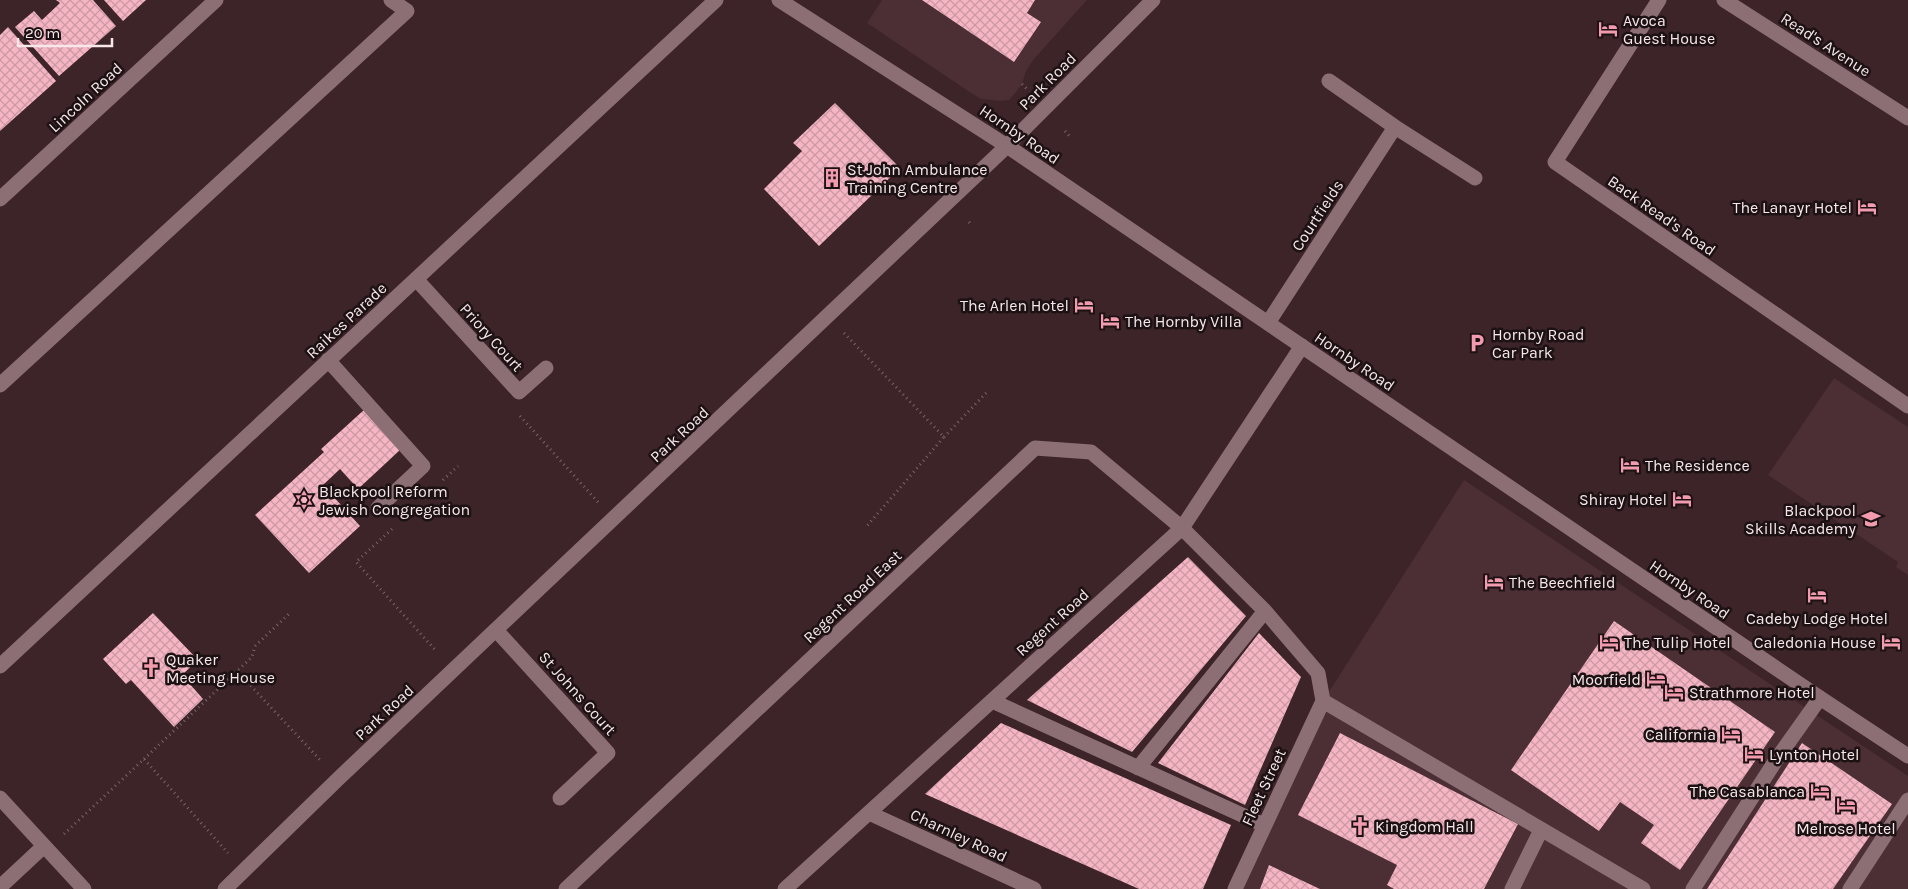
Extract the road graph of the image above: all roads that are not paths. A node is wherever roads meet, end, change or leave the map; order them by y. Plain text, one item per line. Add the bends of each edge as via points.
1 (216, 0) edge
2 (391, 0) edge
3 (716, 0) edge
4 (779, 0) edge
5 (1153, 0) edge
6 (1659, 0) edge
7 (1724, 0) edge
8 (1329, 82) dead end
9 (1908, 118) edge
10 (1395, 127) junction
11 (1007, 146) junction
12 (1475, 178) dead end
13 (0, 200) edge
14 (416, 279) junction
15 (1268, 323) junction
16 (1302, 346) junction
17 (328, 360) junction
18 (546, 368) dead end
19 (0, 385) edge
20 (1908, 406) edge
21 (378, 508) dead end
22 (1182, 528) junction
23 (1264, 611) junction
24 (496, 630) junction
25 (0, 666) edge
26 (1820, 698) junction
27 (992, 701) junction
28 (1323, 701) junction
29 (1908, 756) edge
30 (1138, 768) junction
31 (0, 798) edge
32 (560, 798) dead end
33 (1908, 800) edge
34 (869, 813) junction
35 (1264, 825) junction
36 (1541, 830) junction
37 (45, 848) junction
38 (0, 887) edge
39 (84, 889) edge
40 (225, 889) edge
41 (566, 889) edge
42 (785, 889) edge
43 (1034, 889) edge
44 (1236, 889) edge
45 (1512, 889) edge
46 (1643, 889) edge
47 (1693, 889) edge
48 (1850, 889) edge

1 - 13 street, Lincoln Road
2 - 19 street via 407,11
3 - 14 street, Raikes Parade
4 - 11 street, Hornby Road
5 - 11 street, Park Road
6 - 20 street, Back Read's Road via 1555,162
7 - 9 street, Read's Avenue
8 - 10 street
10 - 12 street
10 - 15 street, Courtfields
11 - 15 street, Hornby Road
11 - 24 street, Park Road
14 - 17 street, Raikes Parade
14 - 18 street, Priory Court via 519,392
15 - 16 street, Hornby Road
16 - 22 street, Regent Road
16 - 26 street, Hornby Road
17 - 21 street via 422,466
17 - 25 street, Raikes Parade
22 - 23 street, Regent Road East
22 - 27 street, Regent Road
22 - 41 street, Regent Road East via 1091,452 1035,448
23 - 28 street, Regent Road East via 1318,672
23 - 30 street
24 - 32 street, St Johns Court via 608,753
24 - 40 street, Park Road
26 - 29 street, Hornby Road
26 - 47 street
27 - 30 street
27 - 34 street, Regent Road
28 - 35 street, Fleet Street
28 - 36 street
30 - 35 street
31 - 37 street
33 - 48 street
34 - 42 street, Regent Road
34 - 43 street, Charnley Road
35 - 44 street, Fleet Street
36 - 45 street
36 - 46 street
37 - 38 street
37 - 39 street

